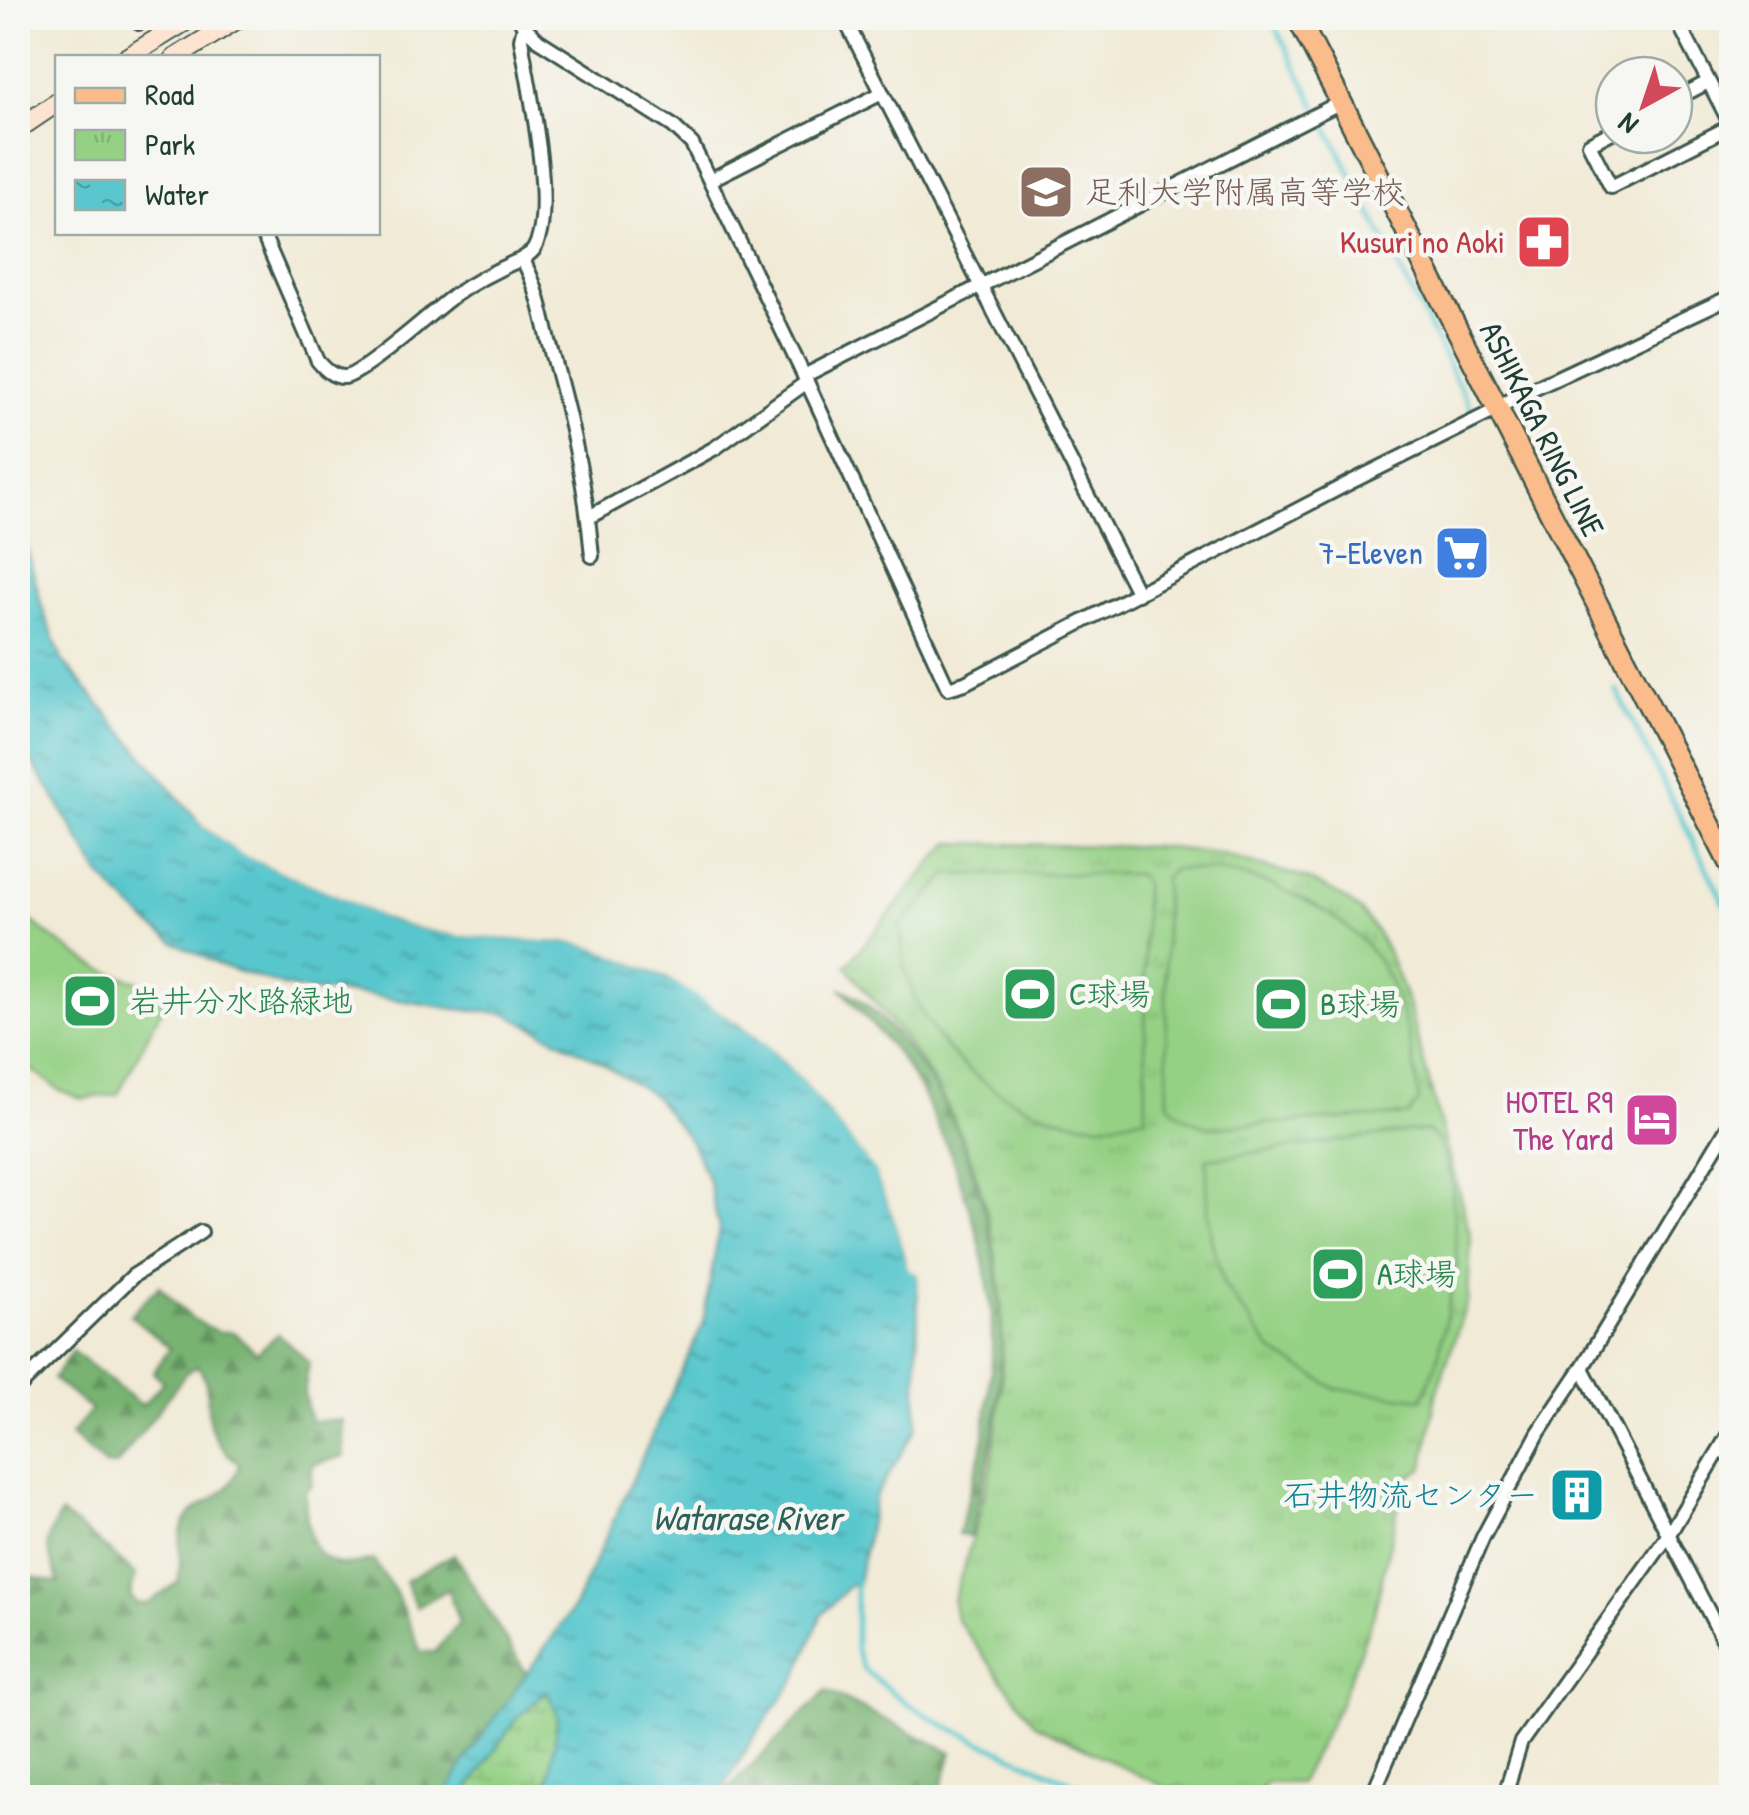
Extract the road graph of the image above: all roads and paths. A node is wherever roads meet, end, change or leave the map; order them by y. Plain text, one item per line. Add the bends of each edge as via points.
1 (191, 18) edge
2 (239, 18) edge
3 (844, 18) edge
4 (1298, 18) edge
5 (1676, 18) edge
6 (522, 22) edge
7 (211, 25) edge
8 (131, 55) edge
9 (177, 55) edge
10 (1708, 82) junction
11 (1694, 89) edge
12 (882, 93) junction
13 (1341, 102) junction
14 (55, 104) edge
15 (1731, 126) edge
16 (18, 130) edge
17 (1694, 144) edge
18 (1595, 155) edge
19 (1673, 155) edge
20 (710, 180) junction
21 (263, 235) edge
22 (522, 260) junction
23 (980, 287) junction
24 (1732, 296) edge
25 (806, 379) junction
26 (1498, 409) junction
27 (589, 517) junction
28 (592, 556) dead end
29 (1138, 594) junction
30 (1732, 868) edge
31 (1732, 1120) edge
32 (201, 1232) dead end
33 (1582, 1368) junction
34 (18, 1388) edge
35 (1732, 1429) edge
36 (1670, 1534) junction
37 (1732, 1657) edge
38 (1371, 1798) edge
39 (1504, 1798) edge

1 - 8 street
2 - 7 street
3 - 12 street
4 - 13 main road, ASHIKAGA RING LINE
5 - 10 street
6 - 20 street via 538,40 683,134
6 - 22 street via 542,194 538,238
7 - 9 street
10 - 11 street
10 - 15 street
12 - 20 street
12 - 23 street
13 - 23 street
13 - 26 main road, ASHIKAGA RING LINE
14 - 16 street
15 - 17 street
18 - 19 street via 1611,186
20 - 25 street
21 - 22 street via 318,361 344,377 457,294
22 - 27 street via 563,392
23 - 25 street
23 - 29 street
24 - 26 street
25 - 27 street via 715,448
25 - 29 street via 948,688
26 - 29 street
26 - 30 main road, ASHIKAGA RING LINE
27 - 28 street
31 - 33 street
32 - 34 street via 134,1276
33 - 36 street
33 - 38 street via 1482,1537
35 - 36 street
36 - 37 street
36 - 39 street via 1521,1742

